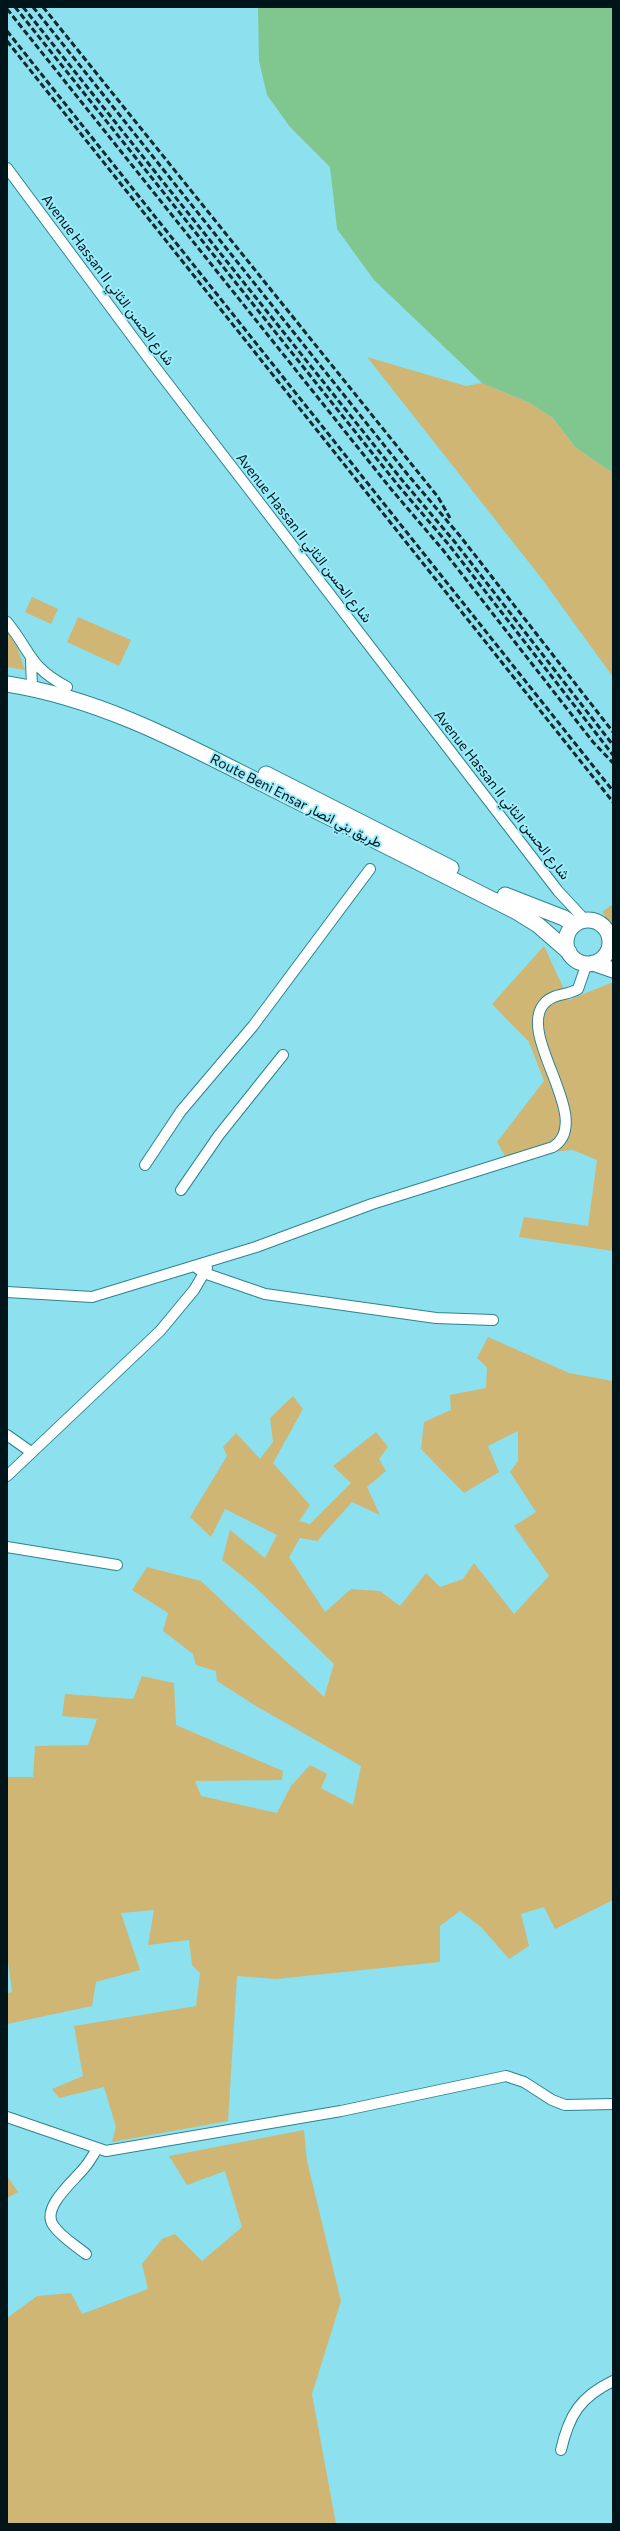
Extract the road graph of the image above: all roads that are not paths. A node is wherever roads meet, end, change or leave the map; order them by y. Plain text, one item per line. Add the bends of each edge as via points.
1 (7, 168) edge
2 (7, 622) edge
3 (31, 660) junction
4 (7, 673) edge
5 (32, 682) junction
6 (7, 684) edge
7 (67, 687) junction
8 (370, 869) dead end
9 (579, 922) junction
10 (610, 934) edge
11 (569, 952) junction
12 (590, 963) junction
13 (613, 970) edge
14 (283, 1055) dead end
15 (145, 1165) dead end
16 (181, 1190) dead end
17 (212, 1261) junction
18 (194, 1266) junction
19 (204, 1273) junction
20 (7, 1292) edge
21 (493, 1320) dead end
22 (7, 1435) edge
23 (31, 1452) junction
24 (7, 1476) edge
25 (7, 1547) edge
26 (117, 1565) dead end
27 (613, 2104) edge
28 (7, 2117) edge
29 (97, 2149) junction
30 (86, 2254) dead end
31 (613, 2381) edge
32 (561, 2450) dead end

1 - 9 street, Avenue Hassan II شارع الحسن الثاني via 152,363 558,891
2 - 3 street
3 - 5 street
3 - 7 street via 46,675
4 - 5 highway, Route Beni Ensar طريق بني انصار
5 - 6 highway, Route Beni Ensar طريق بني انصار
5 - 7 highway, Route Beni Ensar طريق بني انصار
5 - 11 highway, Route Beni Ensar طريق بني انصار via 162,733 517,912 538,925
7 - 9 highway, Route Beni Ensar طريق بني انصار via 145,715 336,808 519,902
8 - 15 street via 253,1026 181,1111
9 - 10 highway via 598,922
9 - 11 highway via 566,940
10 - 12 highway via 609,948 603,957
11 - 12 highway via 574,959
12 - 13 highway
12 - 17 street via 578,989 553,997 543,1005 538,1015 546,1060 566,1111 565,1131 558,1143 372,1204
14 - 16 street via 219,1135
17 - 18 street
17 - 19 street
18 - 19 street
18 - 20 street via 92,1297
19 - 21 street via 265,1294 293,1299 436,1318
19 - 23 street via 160,1331
22 - 23 street
23 - 24 street
25 - 26 street
27 - 29 street via 565,2105 524,2082 506,2076 340,2111 106,2151
28 - 29 street
29 - 30 street via 85,2168 57,2199 50,2217 52,2224 61,2234
31 - 32 street via 596,2389 577,2408 566,2425

